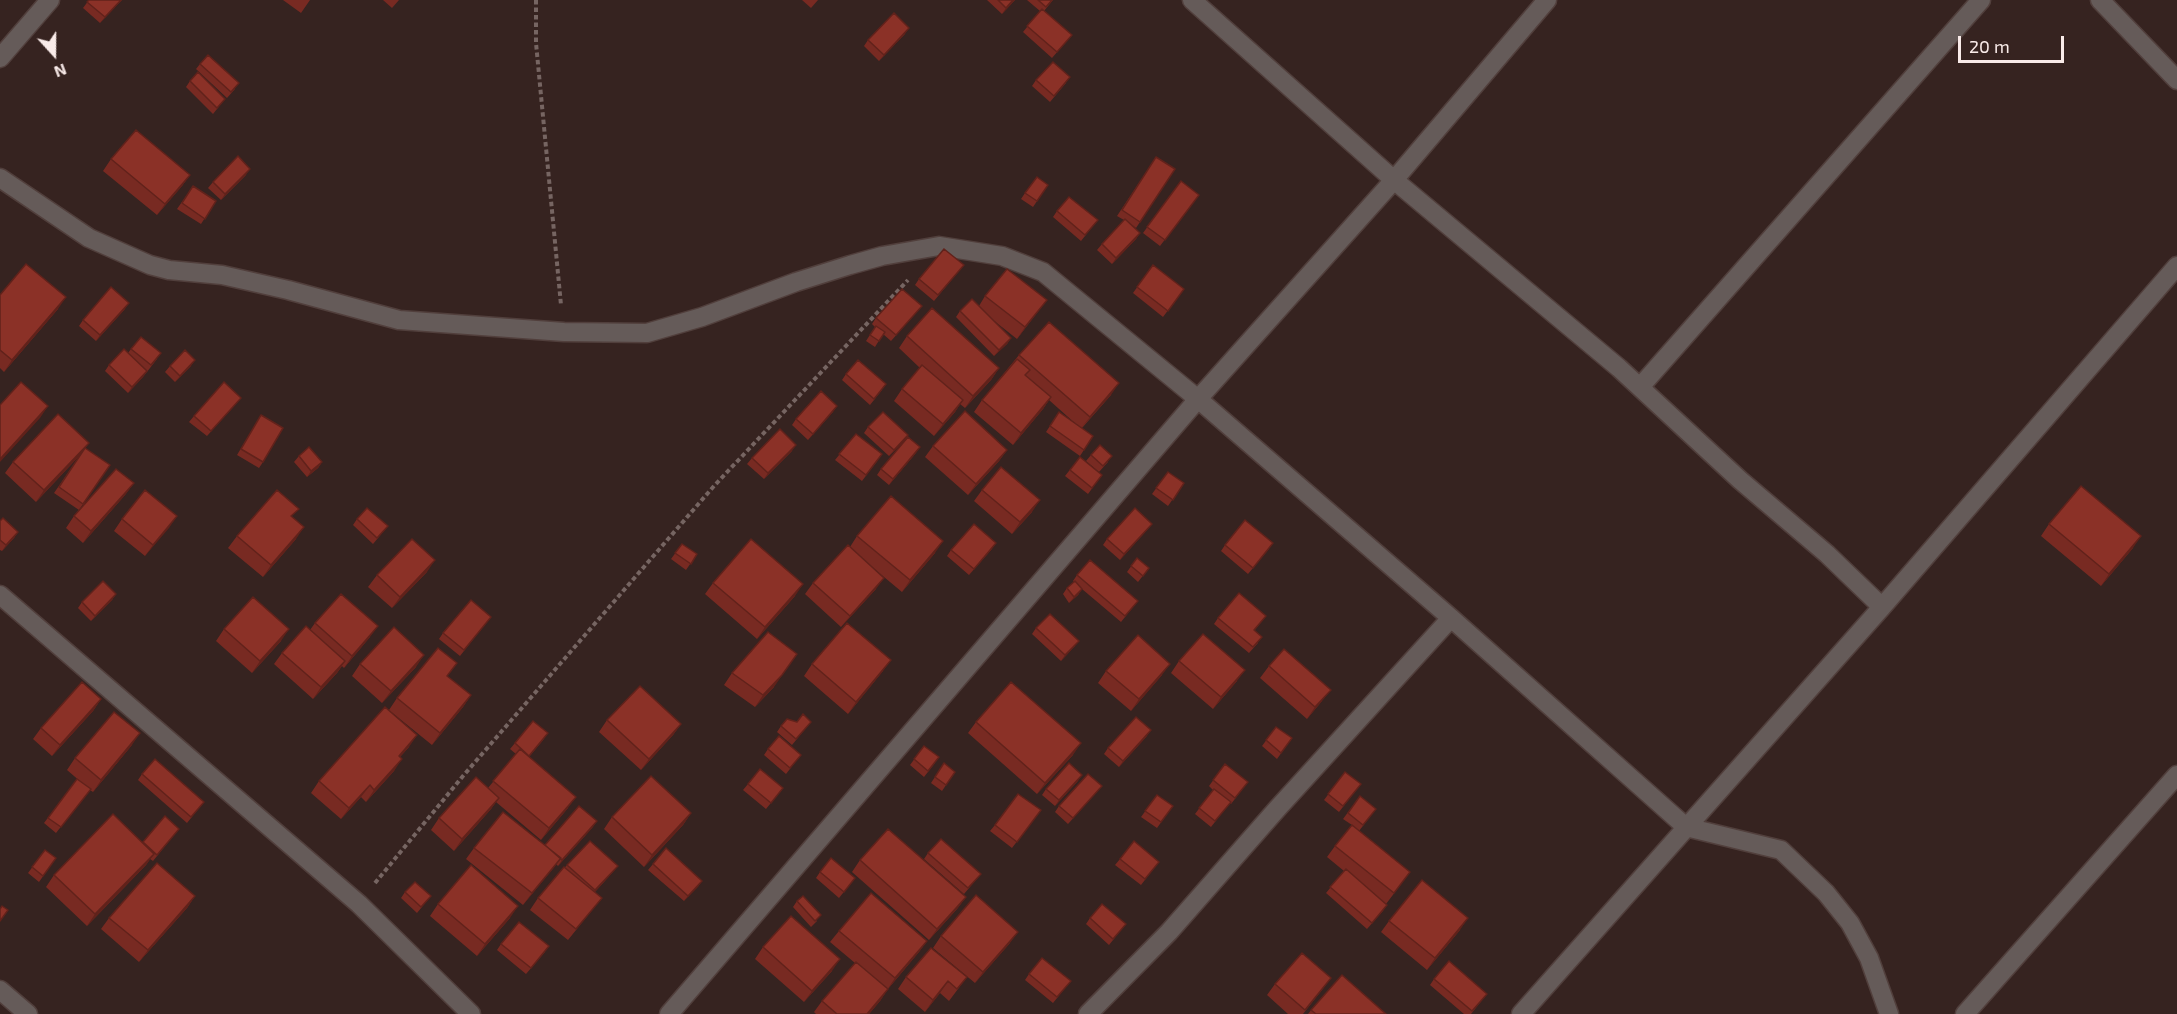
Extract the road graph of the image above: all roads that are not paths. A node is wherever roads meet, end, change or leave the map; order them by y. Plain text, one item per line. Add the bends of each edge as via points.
1 (50, 0) edge
2 (1192, 0) edge
3 (1547, 0) edge
4 (1981, 0) edge
5 (2100, 0) edge
6 (0, 58) edge
7 (2177, 80) edge
8 (0, 178) edge
9 (1394, 180) junction
10 (2177, 266) edge
11 (1640, 387) junction
12 (1198, 399) junction
13 (0, 595) edge
14 (1882, 607) junction
15 (1451, 618) junction
16 (2177, 775) edge
17 (1686, 827) junction
18 (0, 990) edge
19 (28, 1014) edge
20 (471, 1014) edge
21 (669, 1014) edge
22 (1088, 1014) edge
23 (1521, 1014) edge
24 (1889, 1014) edge
25 (1965, 1014) edge

1 - 6 street
2 - 9 street
3 - 9 street
4 - 11 street
5 - 7 street
8 - 12 street via 88,238 150,265 222,274 399,320 564,333 647,333 882,256 939,246 1002,256 1043,272
9 - 11 street
9 - 12 street
10 - 14 street
11 - 14 street
12 - 15 street
12 - 21 street
13 - 20 street via 359,904
14 - 17 street
15 - 17 street
15 - 22 street via 1169,932
16 - 25 street
17 - 23 street
17 - 24 street via 1781,850 1826,893 1850,923 1869,958
18 - 19 street

